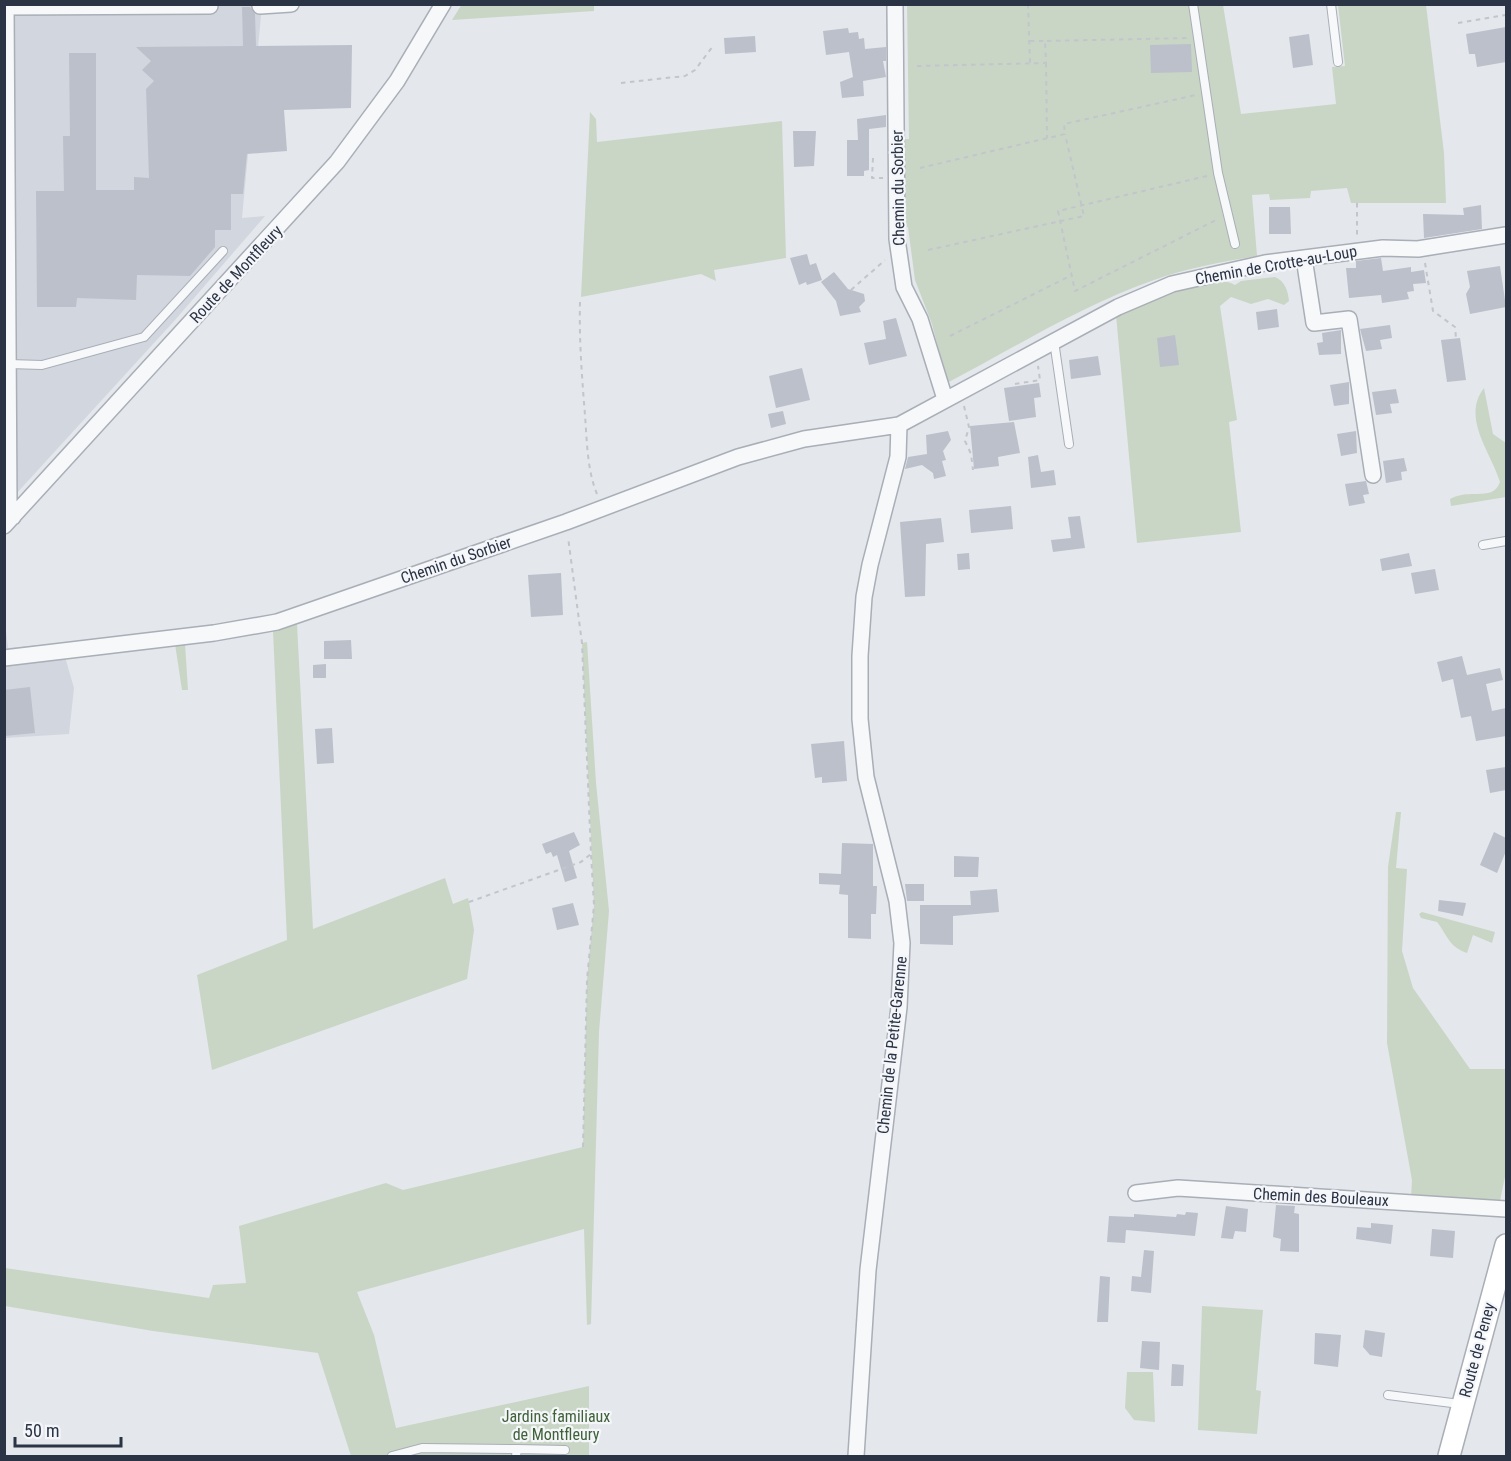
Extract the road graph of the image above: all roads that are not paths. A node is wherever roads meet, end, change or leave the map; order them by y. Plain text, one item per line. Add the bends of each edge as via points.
1 (291, 4) edge
2 (443, 4) edge
3 (1192, 4) edge
4 (1331, 4) edge
5 (895, 5) edge
6 (6, 6) edge
7 (210, 6) dead end
8 (260, 6) edge
9 (1338, 62) dead end
10 (1506, 235) edge
11 (1235, 244) dead end
12 (223, 251) dead end
13 (1305, 258) junction
14 (1054, 340) junction
15 (9, 364) junction
16 (951, 396) junction
17 (899, 425) junction
18 (1069, 444) dead end
19 (1373, 475) dead end
20 (9, 521) edge
21 (1506, 541) edge
22 (1483, 545) dead end
23 (4, 658) edge
24 (1136, 1193) dead end
25 (1506, 1209) edge
26 (1506, 1245) edge
27 (1388, 1395) dead end
28 (1462, 1405) junction
29 (565, 1450) dead end
30 (422, 1453) edge
31 (517, 1453) edge
32 (392, 1456) edge
33 (856, 1456) edge
34 (1449, 1456) edge

1 - 8 street
2 - 20 street, Route de Montfleury via 397,81 337,162
3 - 11 lane via 1218,173
4 - 9 lane
5 - 16 street, Chemin du Sorbier via 895,178 904,286
6 - 7 street
6 - 15 street
10 - 13 street, Chemin de Crotte-au-Loup via 1423,248 1383,248
12 - 15 lane via 144,337 42,364
13 - 14 street, Chemin de Crotte-au-Loup via 1211,274 1156,289
13 - 19 street via 1314,324 1349,319
14 - 16 street, Chemin de Crotte-au-Loup
14 - 18 lane
15 - 20 street
16 - 17 street, Chemin de Crotte-au-Loup
17 - 23 street, Chemin du Sorbier via 838,432 768,448 277,622
17 - 33 street, Chemin de la Petite-Garenne via 898,457 870,565 861,645 860,719 866,777 897,901 902,945 899,1006 868,1270
21 - 22 lane
24 - 25 street, Chemin des Bouleaux via 1178,1188
26 - 28 main road, Route de Peney
27 - 28 lane
28 - 34 main road, Route de Peney
29 - 31 lane
30 - 31 lane
30 - 32 lane

